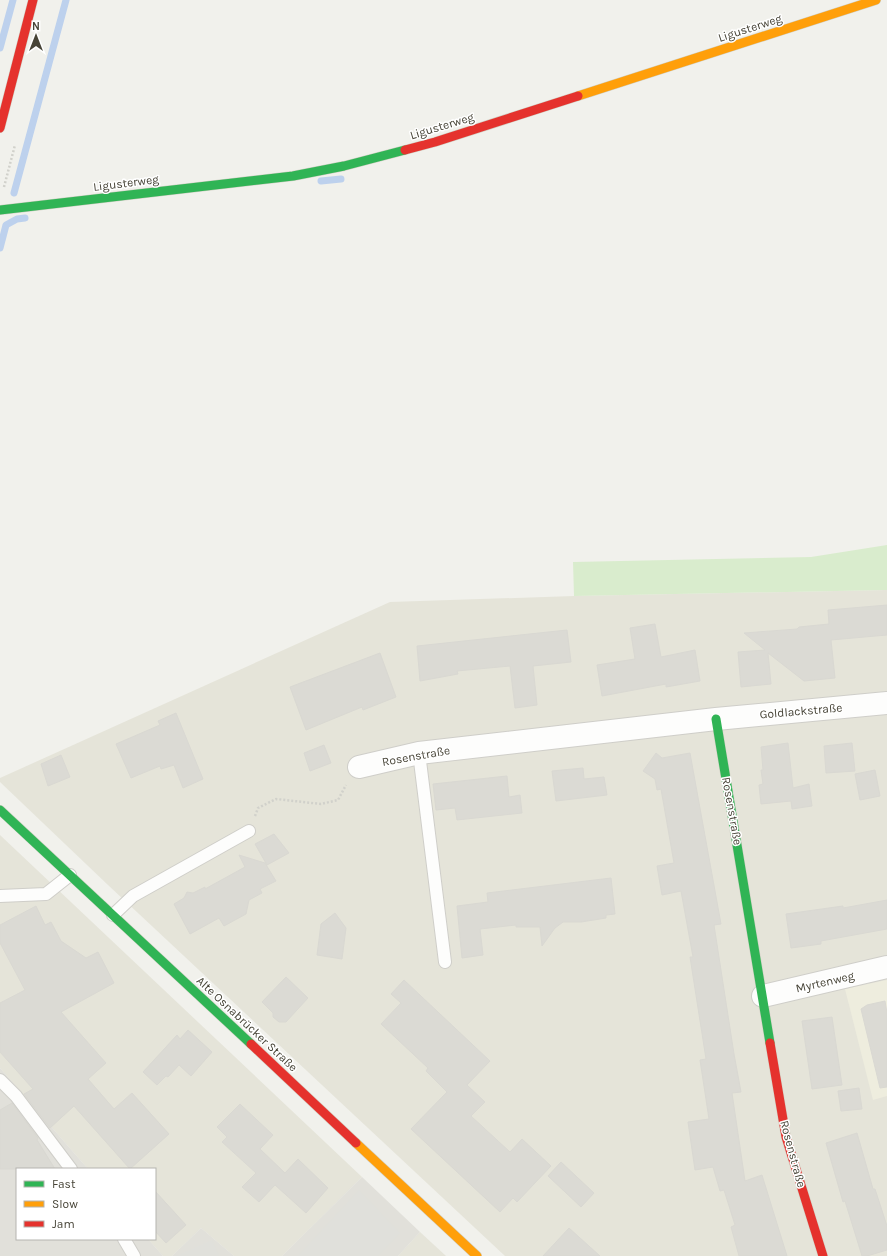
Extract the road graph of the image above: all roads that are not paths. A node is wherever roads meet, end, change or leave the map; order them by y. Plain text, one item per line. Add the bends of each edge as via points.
1 (33, 0) edge
2 (876, 0) edge
3 (0, 128) edge
4 (0, 210) edge
5 (887, 703) edge
6 (716, 719) junction
7 (419, 753) junction
8 (359, 767) road end
9 (0, 810) edge
10 (249, 831) road end
11 (70, 875) junction
12 (0, 896) edge
13 (113, 915) junction
14 (445, 962) dead end
15 (887, 967) edge
16 (763, 996) junction
17 (0, 1080) edge
18 (70, 1168) edge
19 (125, 1240) edge
20 (134, 1256) edge
21 (477, 1256) edge
22 (823, 1256) edge

1 - 3 street
2 - 4 street, Ligusterweg via 435,142 344,166 293,176
5 - 6 street, Goldlackstraße
6 - 7 street, Rosenstraße
6 - 16 street, Rosenstraße
7 - 8 street, Rosenstraße
7 - 14 lane
9 - 11 street, Alte Osnabrücker Straße
10 - 13 lane via 133,896
11 - 12 lane via 46,894
11 - 13 street, Alte Osnabrücker Straße
13 - 21 street, Alte Osnabrücker Straße
15 - 16 street, Myrtenweg
16 - 22 street, Rosenstraße via 786,1137
17 - 18 lane via 16,1096
19 - 20 lane

